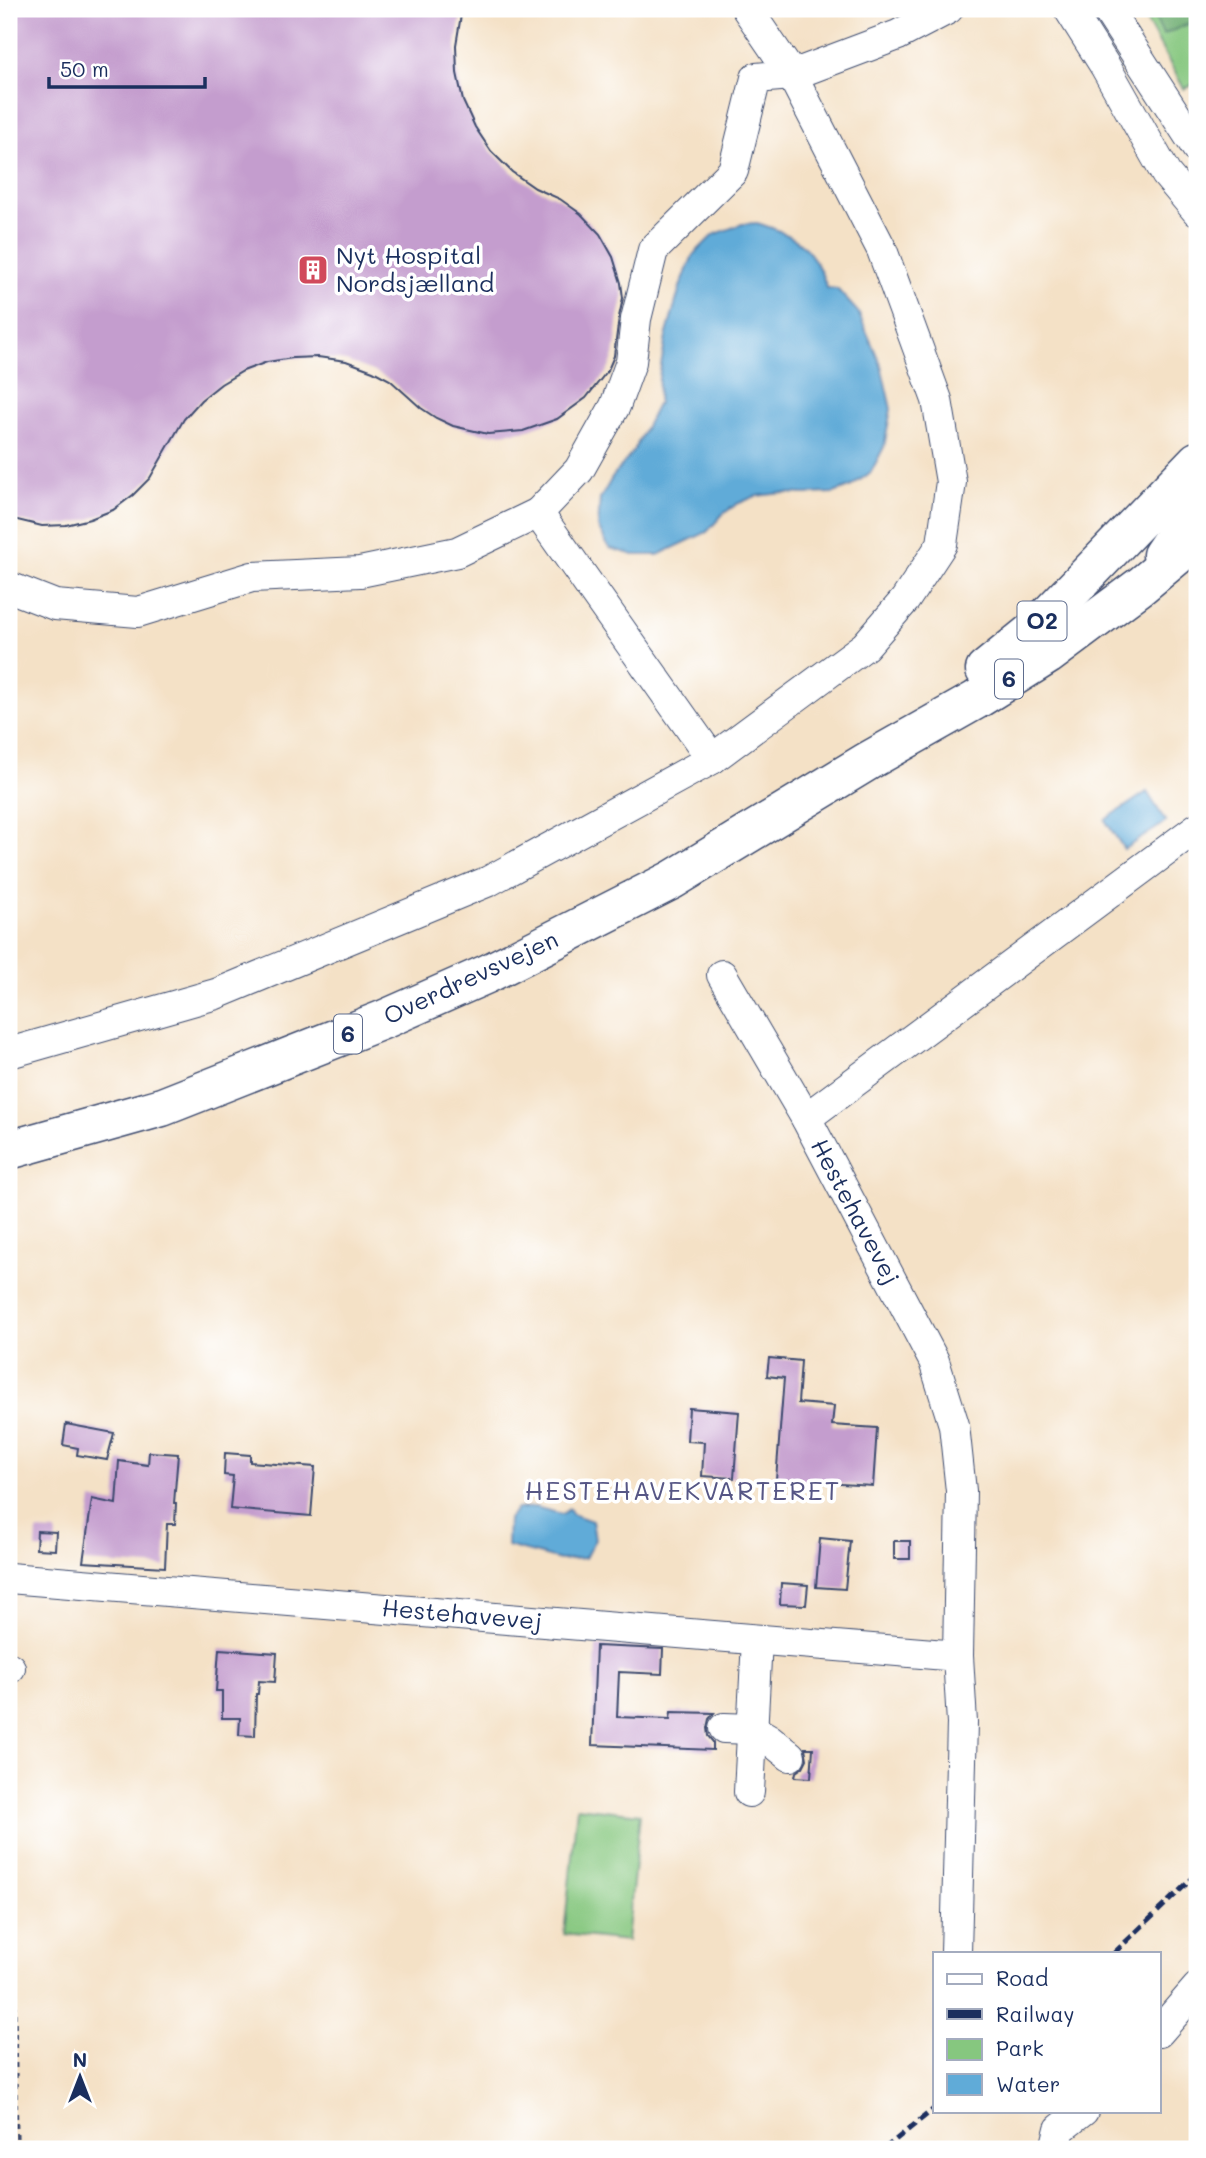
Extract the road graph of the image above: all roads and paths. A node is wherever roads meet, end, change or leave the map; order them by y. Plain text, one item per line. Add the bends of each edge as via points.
1 (747, 9) edge
2 (948, 9) edge
3 (1069, 9) edge
4 (1107, 9) edge
5 (792, 75) junction
6 (1197, 148) edge
7 (1197, 211) edge
8 (1197, 461) edge
9 (1197, 507) edge
10 (538, 513) junction
11 (1197, 539) edge
12 (1142, 586) junction
13 (9, 587) edge
14 (712, 759) junction
15 (867, 761) junction
16 (1197, 828) edge
17 (722, 975) dead end
18 (9, 1053) edge
19 (806, 1118) junction
20 (9, 1150) edge
21 (9, 1578) edge
22 (9, 1620) edge
23 (757, 1640) junction
24 (958, 1657) junction
25 (9, 1668) edge
26 (738, 1729) junction
27 (790, 1756) dead end
28 (749, 1792) dead end
29 (956, 1952) edge
30 (1197, 1988) edge
31 (1160, 2031) edge
32 (1081, 2112) edge
33 (1054, 2130) edge
34 (17, 2149) edge

1 - 5 street
2 - 5 street via 898,35
3 - 7 street via 1166,174
4 - 6 street
5 - 10 street via 756,78 733,170 653,250 631,362 614,406 579,470
5 - 14 street via 882,250 937,400 951,482 942,544 905,600 865,646
8 - 15 main road, Overdrevsvejen / O2 via 1033,631
9 - 12 main road
10 - 13 street via 457,552 360,572 252,577 138,612 55,605
10 - 14 street
11 - 12 main road, Overdrevsvejen / 6
12 - 15 main road, Overdrevsvejen / 6 via 1048,655
14 - 18 street via 477,886 216,994
15 - 20 main road, Overdrevsvejen / 6 via 672,880 487,974 162,1107
16 - 19 street, Hestehavevej
17 - 19 street
19 - 24 street, Hestehavevej via 934,1361 954,1425 961,1491
21 - 23 street, Hestehavevej
22 - 25 path
23 - 24 street, Hestehavevej
23 - 26 street
24 - 29 street, Hestehavevej via 962,1723
25 - 34 path
26 - 27 street via 769,1739
26 - 28 street
30 - 31 street
32 - 33 street

